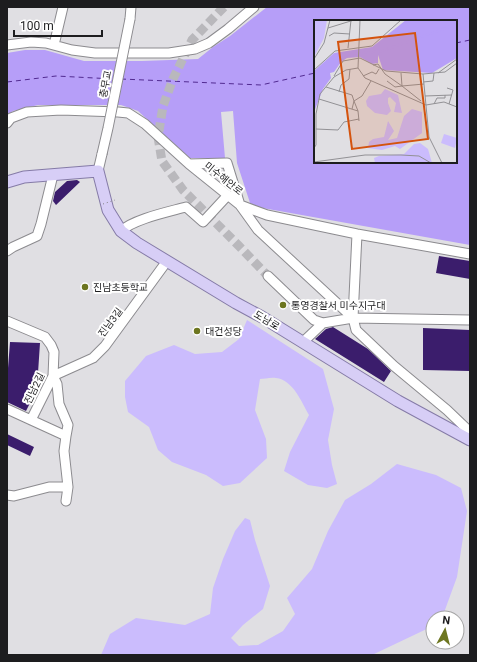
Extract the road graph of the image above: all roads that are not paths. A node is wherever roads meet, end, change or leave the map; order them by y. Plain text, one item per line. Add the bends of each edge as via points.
1 (63, 7) edge
2 (131, 7) edge
3 (254, 7) edge
4 (54, 45) junction
5 (7, 46) edge
6 (7, 122) edge
7 (190, 164) junction
8 (98, 171) junction
9 (53, 175) junction
10 (7, 182) edge
11 (228, 195) junction
12 (240, 205) junction
13 (121, 231) junction
14 (358, 234) junction
15 (7, 251) edge
16 (470, 254) edge
17 (167, 262) junction
18 (268, 276) tunnel mouth
19 (353, 318) junction
20 (470, 320) edge
21 (7, 321) edge
22 (323, 323) junction
23 (303, 342) junction
24 (53, 376) junction
25 (7, 409) edge
26 (31, 420) junction
27 (470, 432) edge
28 (66, 436) junction
29 (470, 440) edge
30 (68, 487) junction
31 (7, 495) edge
32 (66, 501) dead end

1 - 4 street
2 - 8 street, 충무교, bridge
3 - 4 street via 209,43 195,49 169,53 95,53
4 - 5 street via 31,42
6 - 7 street, 미수해안로 via 27,112 60,110 128,113 145,124
7 - 11 street, 미수해안로
7 - 12 street via 227,163
8 - 9 main road
8 - 13 main road, 도남로 via 108,210
9 - 10 main road via 24,176
9 - 15 street via 37,236
11 - 12 street, 미수해안로
11 - 13 street via 203,222 186,207 135,222
12 - 14 street, 미수해안로 via 267,215
12 - 19 street via 258,230
13 - 17 main road, 도남로
14 - 16 street, 미수해안로
14 - 19 street
17 - 23 main road, 도남로
17 - 24 street, 진남3길 via 105,346 93,358
18 - 22 street via 314,320
19 - 20 street
19 - 22 street
19 - 27 street via 356,330
21 - 24 street, 진남2길 via 45,337 54,352
22 - 23 street
23 - 29 main road, 도남로 via 398,401
24 - 26 street, 진남2길
24 - 28 street via 57,384 59,404 68,425
25 - 26 street
26 - 28 street
28 - 30 street via 64,451
30 - 31 street via 49,486 14,496
30 - 32 street

